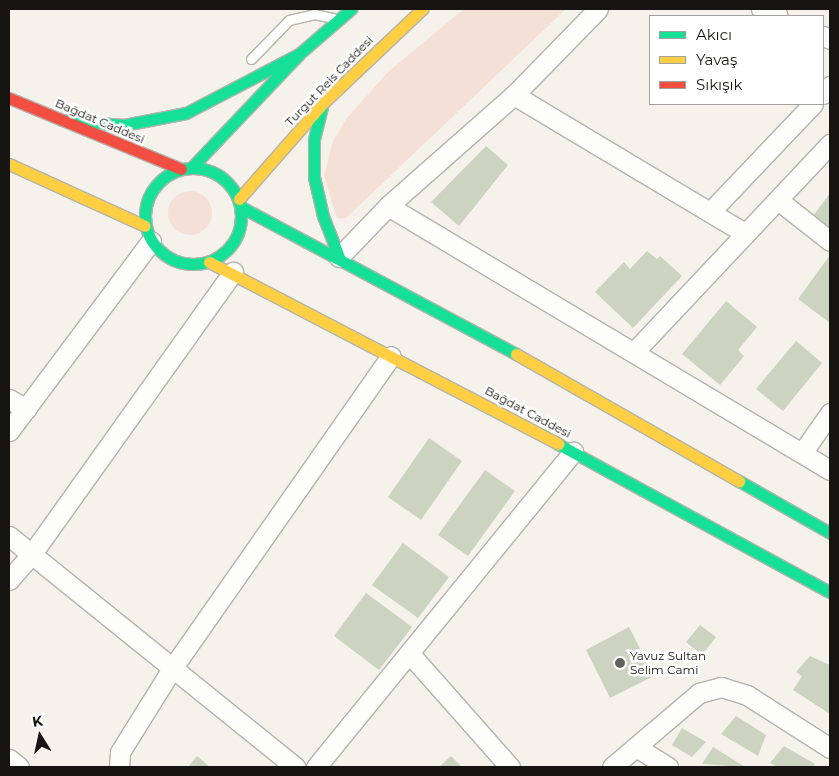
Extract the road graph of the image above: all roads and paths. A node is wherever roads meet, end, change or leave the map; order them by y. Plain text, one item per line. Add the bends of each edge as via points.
1 (351, 9) edge
2 (422, 9) edge
3 (598, 9) edge
4 (761, 9) edge
5 (298, 12) edge
6 (777, 15) edge
7 (338, 20) junction
8 (299, 54) junction
9 (251, 59) dead end
10 (514, 95) junction
11 (9, 98) edge
12 (323, 103) junction
13 (812, 105) edge
14 (62, 120) junction
15 (830, 144) edge
16 (9, 164) edge
17 (186, 169) junction
18 (778, 200) junction
19 (240, 203) junction
20 (388, 206) junction
21 (711, 211) junction
22 (148, 233) junction
23 (746, 234) junction
24 (830, 241) edge
25 (339, 257) junction
26 (209, 262) junction
27 (233, 272) junction
28 (634, 352) junction
29 (392, 356) junction
30 (9, 399) edge
31 (26, 409) junction
32 (830, 413) edge
33 (9, 432) edge
34 (573, 452) junction
35 (802, 453) junction
36 (830, 470) edge
37 (830, 533) edge
38 (9, 536) edge
39 (31, 555) junction
40 (9, 580) edge
41 (830, 592) edge
42 (410, 654) junction
43 (171, 670) junction
44 (636, 747) junction
45 (830, 748) edge
46 (9, 759) edge
47 (19, 767) edge
48 (119, 767) edge
49 (296, 767) edge
50 (316, 767) edge
51 (510, 767) edge
52 (612, 767) edge
53 (668, 767) edge

1 - 7 main road
2 - 12 main road, Turgut Reis Caddesi
3 - 10 street
4 - 6 street
5 - 7 lane
5 - 9 lane
7 - 8 main road
8 - 14 main road via 186,113 124,125
8 - 17 main road
10 - 20 street
10 - 21 street
11 - 14 main road, Bağdat Caddesi
12 - 19 main road, Turgut Reis Caddesi
12 - 25 main road via 314,140 314,177 323,216
13 - 21 street
14 - 17 main road, Bağdat Caddesi
15 - 18 street
16 - 22 main road
17 - 19 main road via 215,173 233,188
17 - 22 main road via 152,191 144,214
18 - 23 street
18 - 24 street
19 - 25 main road
19 - 26 main road via 238,234 232,246
20 - 25 street
20 - 28 street
21 - 23 street
22 - 26 main road via 176,262
22 - 31 street
23 - 28 street
25 - 37 main road
26 - 27 main road, Bağdat Caddesi
27 - 29 main road, Bağdat Caddesi
27 - 39 street
28 - 35 street
29 - 34 main road, Bağdat Caddesi
29 - 43 street
30 - 31 street
31 - 33 street
32 - 35 street
34 - 41 main road, Bağdat Caddesi
34 - 42 street
35 - 36 street
38 - 39 street
39 - 40 street
39 - 43 street
42 - 50 street
42 - 51 street
43 - 48 street via 120,752
43 - 49 street
44 - 45 street via 699,693 721,688 747,695
44 - 52 street
44 - 53 street
46 - 47 street

